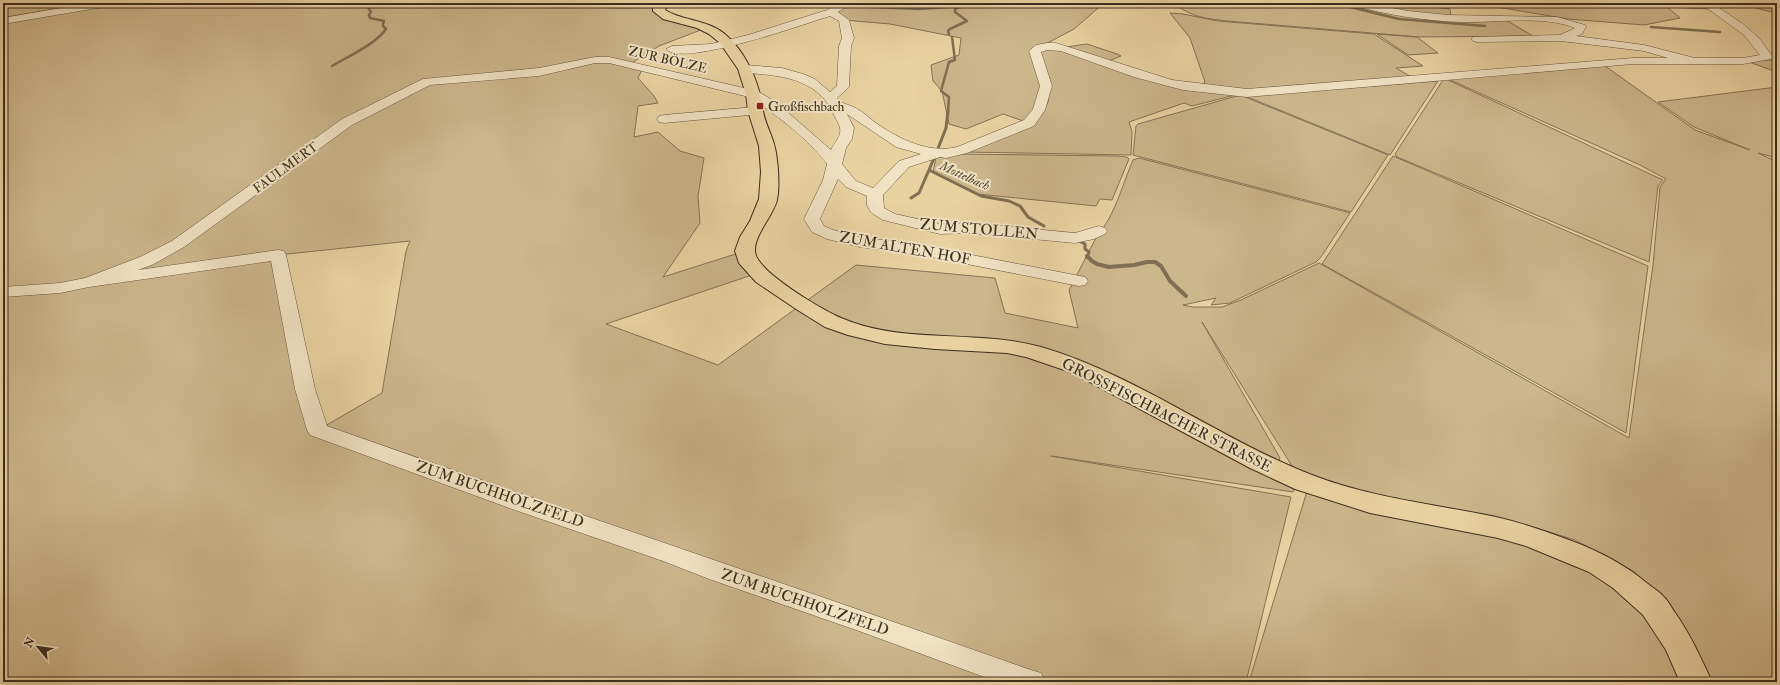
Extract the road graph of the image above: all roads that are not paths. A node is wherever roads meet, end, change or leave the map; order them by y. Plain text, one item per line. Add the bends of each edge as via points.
1 (109, 3) edge
2 (662, 3) edge
3 (847, 3) edge
4 (872, 3) edge
5 (893, 3) edge
6 (1355, 3) edge
7 (1705, 3) edge
8 (831, 12) junction
9 (3, 21) edge
10 (1561, 38) junction
11 (1477, 39) dead end
12 (728, 44) junction
13 (1644, 48) junction
14 (672, 49) dead end
15 (1587, 49) junction
16 (1633, 61) junction
17 (1695, 61) junction
18 (576, 64) joint
19 (1604, 64) junction
20 (745, 69) junction
21 (833, 101) junction
22 (754, 103) junction
23 (664, 119) dead end
24 (937, 153) junction
25 (835, 164) junction
26 (875, 194) junction
27 (1099, 231) dead end
28 (1079, 281) dead end
29 (89, 282) junction
30 (3, 292) edge
31 (1031, 682) edge
32 (1696, 682) edge

1 - 9 street
2 - 12 main road, GROSSFISCHBACHER STRASSE via 659,11 667,16 701,25
3 - 8 street
4 - 5 street
6 - 10 street via 1416,15 1461,19 1532,19 1569,22 1581,27 1578,32
7 - 17 street via 1750,34 1763,49 1766,57 1743,61
8 - 12 street
8 - 21 street via 844,20 848,38 845,46 843,87
10 - 11 street
10 - 15 street
12 - 14 street via 684,50
12 - 20 main road, GROSSFISCHBACHER STRASSE
13 - 15 street
13 - 16 street
13 - 17 street
15 - 19 street
16 - 17 street
16 - 19 street
18 - 22 street, ZUR BÖLZE via 609,60
18 - 29 street, FAULMERT via 539,72 428,82 347,122 178,244 146,261
19 - 24 street via 1247,93 1162,81 1063,49 1045,46 1035,51 1046,86 1044,97 1039,110 1029,123 962,150 946,154
20 - 21 street via 782,72 799,77 811,82
20 - 22 main road, GROSSFISCHBACHER STRASSE
21 - 24 street via 901,144
21 - 25 street, ZUM ALTEN HOF via 846,128 845,139 839,148
22 - 23 street
22 - 25 street via 771,105 824,150
22 - 32 main road, GROSSFISCHBACHER STRASSE via 767,146 770,172 768,199 745,250 749,263 763,278 803,305 834,322 885,337 1007,346 1054,358 1081,368 1258,462 1304,482 1370,503 1498,528 1568,550 1599,564 1654,606 1679,644
24 - 26 street via 904,164
25 - 26 street via 851,184
25 - 28 street, ZUM ALTEN HOF via 812,218 818,229 826,234 872,245 931,252
26 - 27 street, ZUM STOLLEN via 874,205 889,218 928,227 970,228 1075,238
29 - 30 street, FAULMERT via 60,288
29 - 31 street, ZUM BUCHHOLZFELD via 278,255 305,389 318,430

